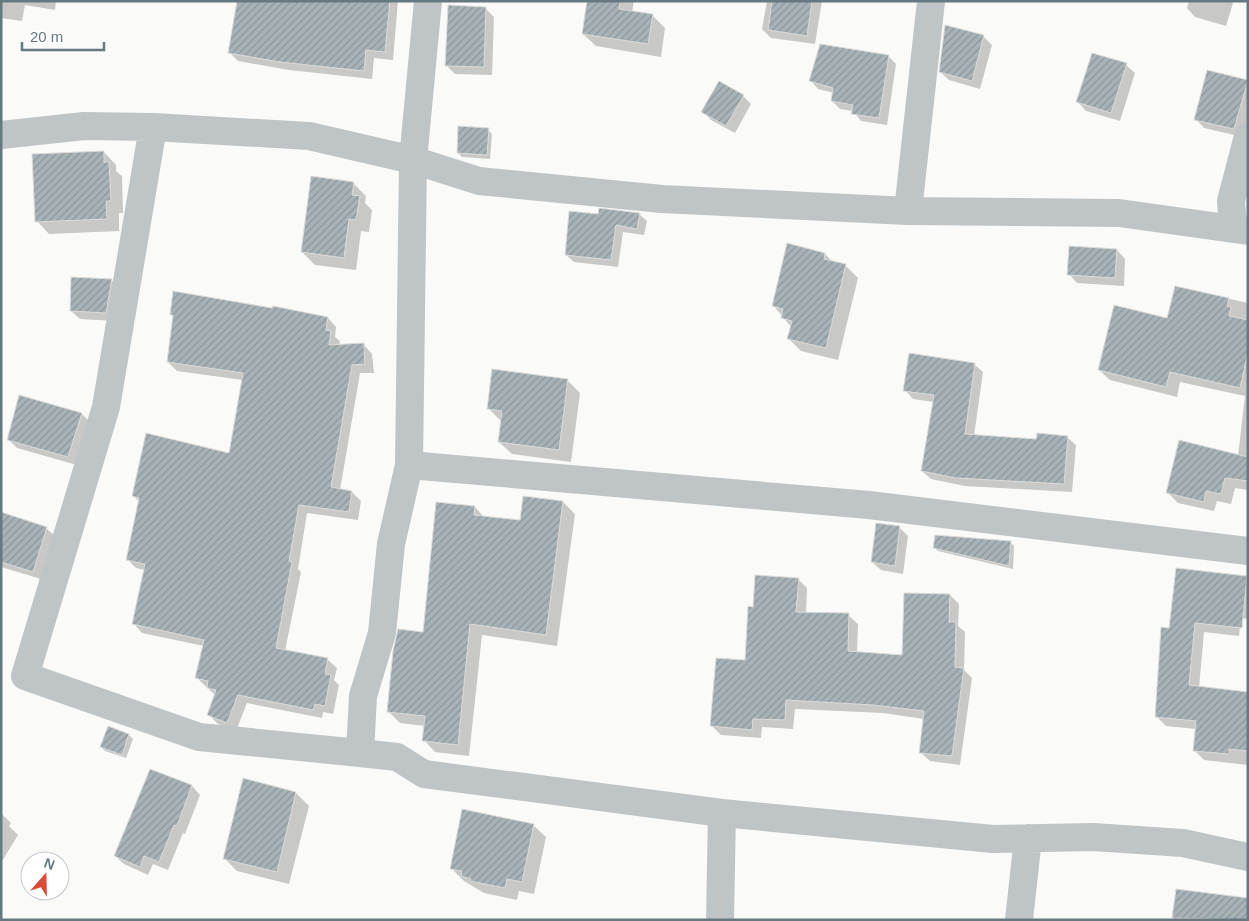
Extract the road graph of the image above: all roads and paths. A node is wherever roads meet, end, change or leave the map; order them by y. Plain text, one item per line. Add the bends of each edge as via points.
1 (428, 1) edge
2 (931, 1) edge
3 (153, 127) junction
4 (1, 136) edge
5 (1248, 136) edge
6 (413, 160) junction
7 (908, 211) junction
8 (1240, 230) edge
9 (408, 465) junction
10 (1248, 551) edge
11 (360, 753) junction
12 (722, 813) junction
13 (1028, 838) junction
14 (1248, 857) edge
15 (720, 920) edge
16 (1019, 920) edge

1 - 6 street
2 - 7 street
3 - 4 street via 84,126
3 - 6 street via 309,136
3 - 11 street via 106,407 25,676 199,737
5 - 8 street via 1231,201
6 - 7 street via 479,181 662,199
6 - 9 street
7 - 8 street via 1119,213
9 - 10 street via 869,505
9 - 11 street via 391,544 382,633 363,696
11 - 12 street via 397,757 424,774
12 - 13 street via 993,839
12 - 15 street
13 - 14 street via 1093,837 1183,843
13 - 16 street

